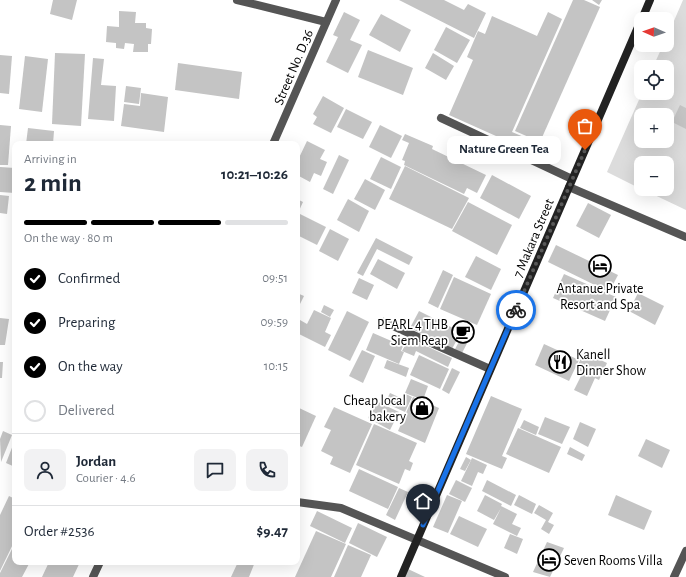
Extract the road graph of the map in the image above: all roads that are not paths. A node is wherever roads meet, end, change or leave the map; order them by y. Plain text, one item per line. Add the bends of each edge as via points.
1 (237, 0) edge
2 (336, 0) edge
3 (650, 0) edge
4 (645, 12) edge
5 (326, 22) junction
6 (634, 36) edge
7 (441, 118) dead end
8 (274, 141) edge
9 (570, 183) junction
10 (686, 237) edge
11 (384, 322) dead end
12 (490, 369) junction
13 (300, 502) edge
14 (417, 539) junction
15 (686, 551) edge
16 (99, 565) edge
17 (94, 577) edge
18 (401, 577) edge
19 (505, 577) edge
20 (674, 577) edge

1 - 5 street
2 - 5 street, Street No. D.36
3 - 4 main road, 7 Makara Street
5 - 8 street, Street No. D.36
6 - 9 main road, 7 Makara Street
7 - 9 street
9 - 10 street
9 - 12 main road, 7 Makara Street
11 - 12 street
12 - 14 main road, 7 Makara Street
13 - 14 street via 341,508
14 - 18 main road, 7 Makara Street
14 - 19 street
15 - 20 street
16 - 17 street

